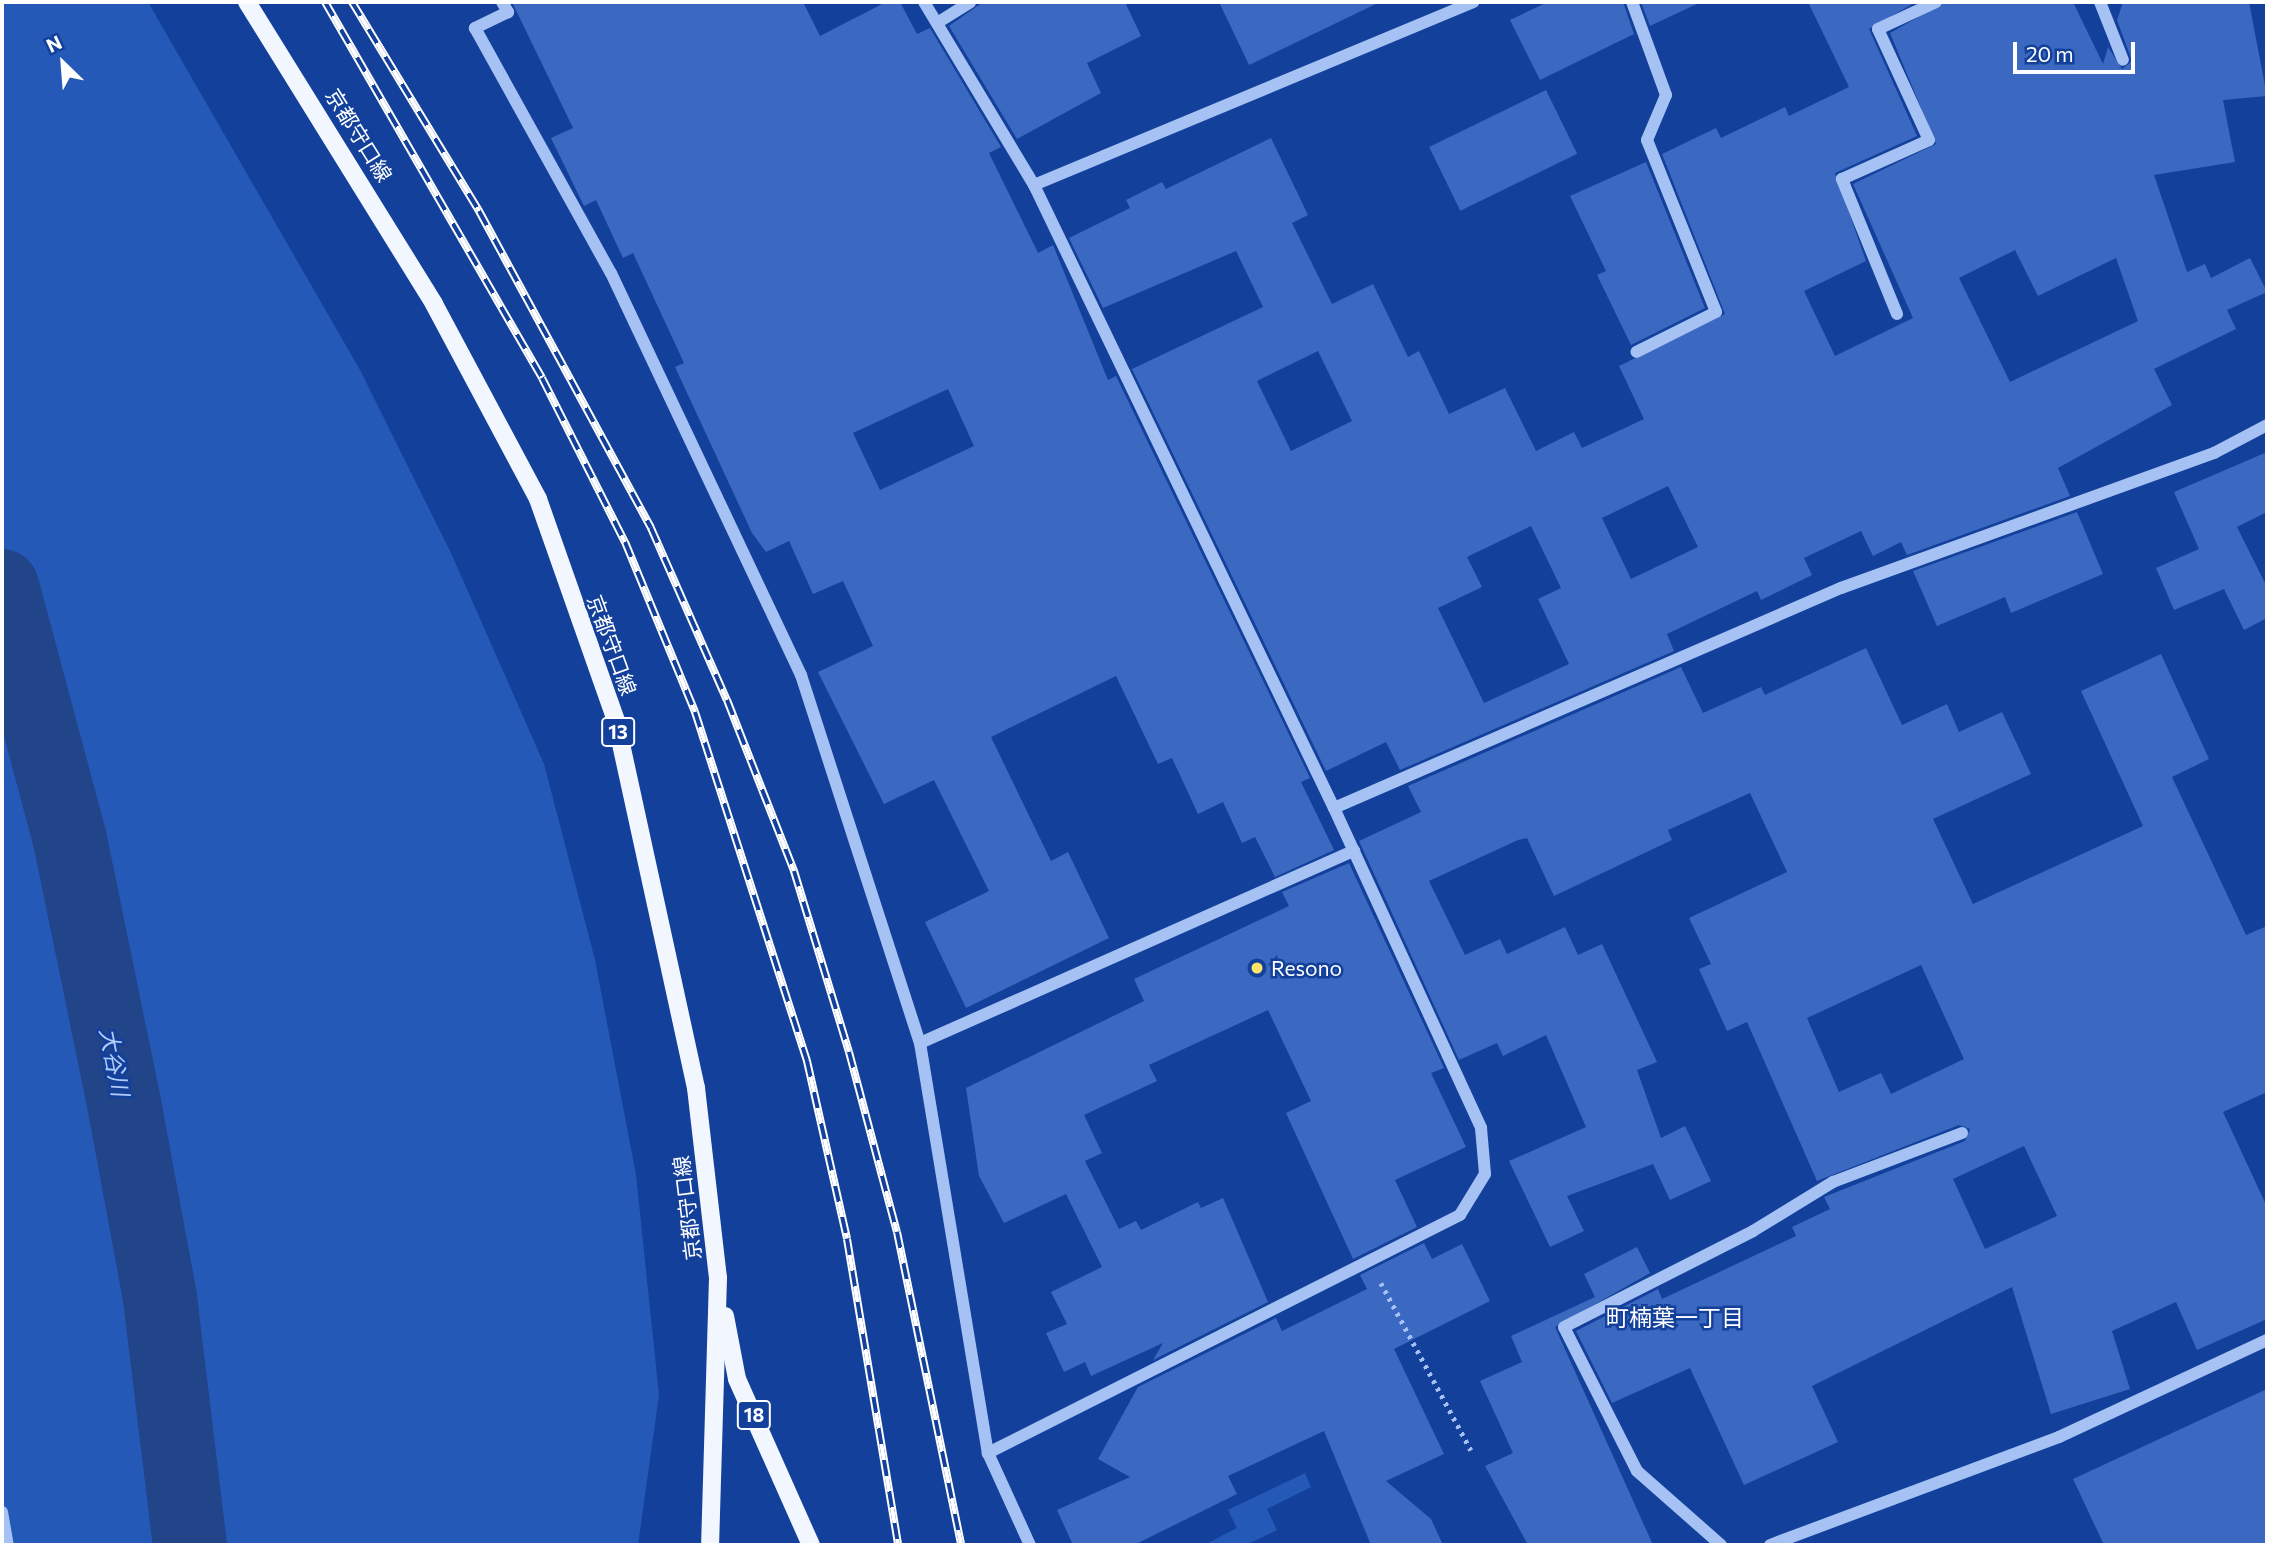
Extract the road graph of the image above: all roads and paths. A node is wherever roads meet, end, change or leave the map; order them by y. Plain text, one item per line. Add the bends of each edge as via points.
1 (247, 2) edge
2 (502, 2) edge
3 (924, 2) edge
4 (970, 2) edge
5 (1473, 2) edge
6 (1632, 2) edge
7 (1936, 2) edge
8 (2100, 2) edge
9 (1453, 5) edge
10 (937, 23) junction
11 (2123, 60) dead end
12 (1034, 186) junction
13 (1897, 314) dead end
14 (1636, 352) dead end
15 (2267, 425) edge
16 (1334, 808) junction
17 (1354, 851) junction
18 (920, 1043) junction
19 (1962, 1133) dead end
20 (1368, 1261) junction
21 (718, 1278) junction
22 (2267, 1340) edge
23 (1471, 1450) dead end
24 (988, 1453) junction
25 (2, 1512) edge
26 (8, 1545) edge
27 (710, 1545) edge
28 (811, 1545) edge
29 (1030, 1545) edge
30 (1721, 1545) edge
31 (1770, 1545) edge

1 - 21 main road, 京都守口線 / 13 via 434,304 538,499 616,721 696,1088
2 - 18 street via 508,12 475,28 611,273 801,675
3 - 10 street
4 - 10 street
5 - 9 street
6 - 14 street via 1666,95 1647,140 1716,312
7 - 13 street via 1878,29 1929,139 1842,179
8 - 11 street
9 - 12 street
10 - 12 street
12 - 16 street
15 - 16 street via 2214,453 1841,588
16 - 17 street
17 - 18 street
17 - 20 street via 1481,1128 1485,1174 1460,1215
18 - 24 street
19 - 30 street via 1833,1182 1753,1231 1564,1327 1637,1471
20 - 23 path
20 - 24 street
21 - 27 main road, 京都守口線 / 13
21 - 28 main road, 18 via 737,1379
22 - 31 street via 2060,1437
24 - 29 street
25 - 26 street

